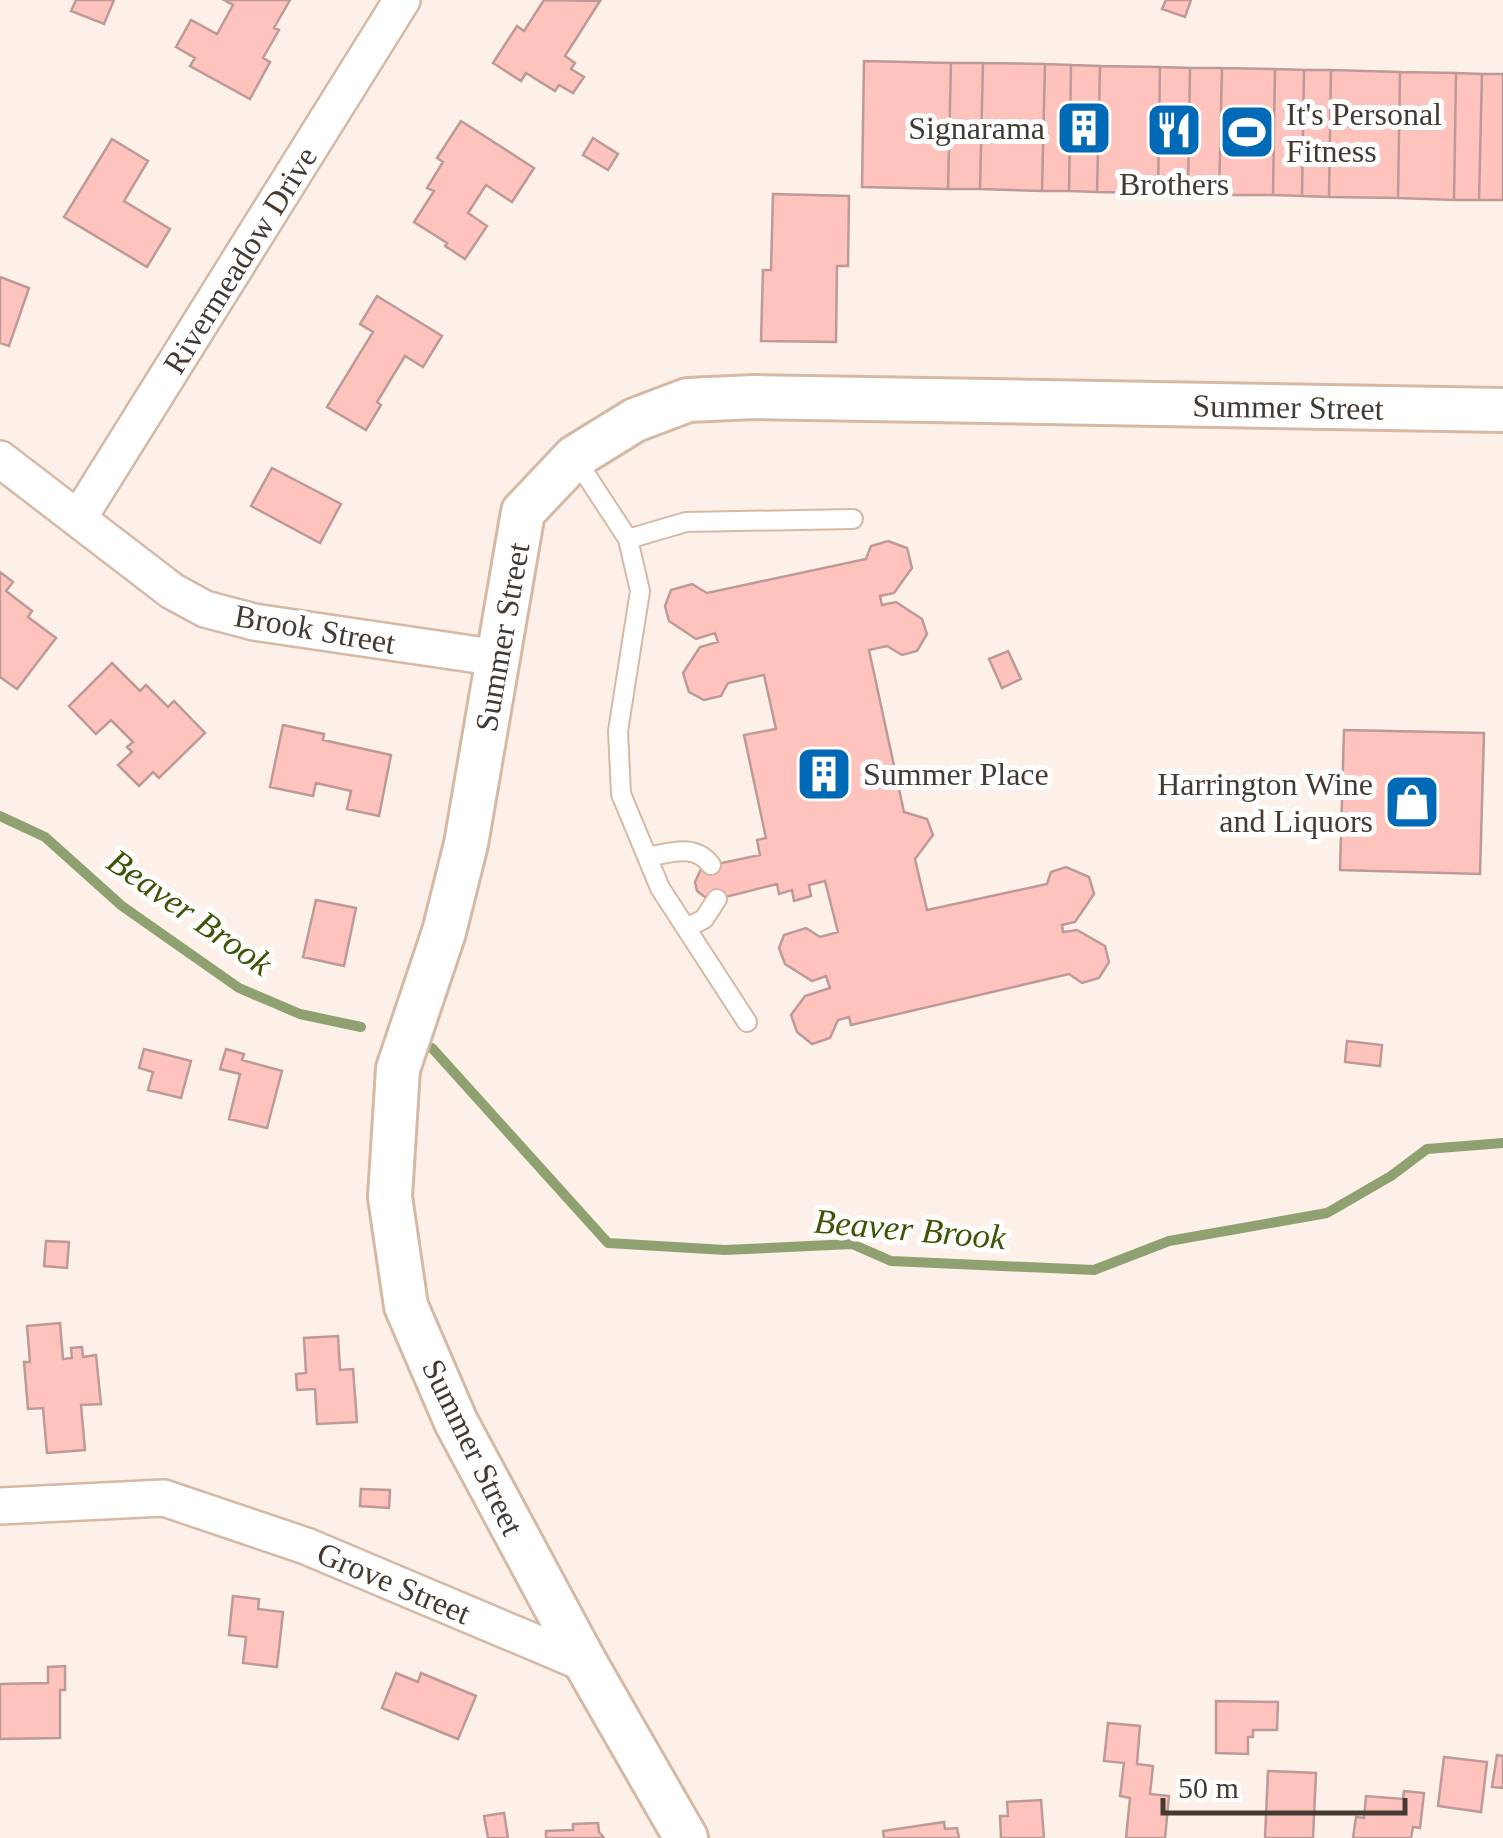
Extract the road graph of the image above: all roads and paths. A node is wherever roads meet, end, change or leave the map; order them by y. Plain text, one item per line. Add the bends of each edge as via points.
1 (402, 0) edge
2 (1503, 410) edge
3 (575, 458) junction
4 (0, 459) edge
5 (853, 519) dead end
6 (78, 520) junction
7 (628, 539) junction
8 (499, 658) junction
9 (647, 857) junction
10 (711, 865) dead end
11 (717, 899) dead end
12 (686, 928) junction
13 (747, 1022) dead end
14 (0, 1506) edge
15 (586, 1664) junction
16 (686, 1838) edge

1 - 6 street, Rivermeadow Drive
2 - 3 street, Summer Street via 688,400 635,420
3 - 7 lane
3 - 8 street, Summer Street via 523,512
4 - 6 street, Brook Street
5 - 7 lane via 686,522
6 - 8 street, Brook Street via 205,609
7 - 9 lane via 640,591 618,732 621,794
8 - 15 street, Summer Street via 466,844 398,1068 390,1197 406,1306 456,1422
9 - 10 lane via 689,850
9 - 12 lane
11 - 12 lane via 704,919
12 - 13 lane
14 - 15 street, Grove Street via 164,1498 306,1546
15 - 16 street

